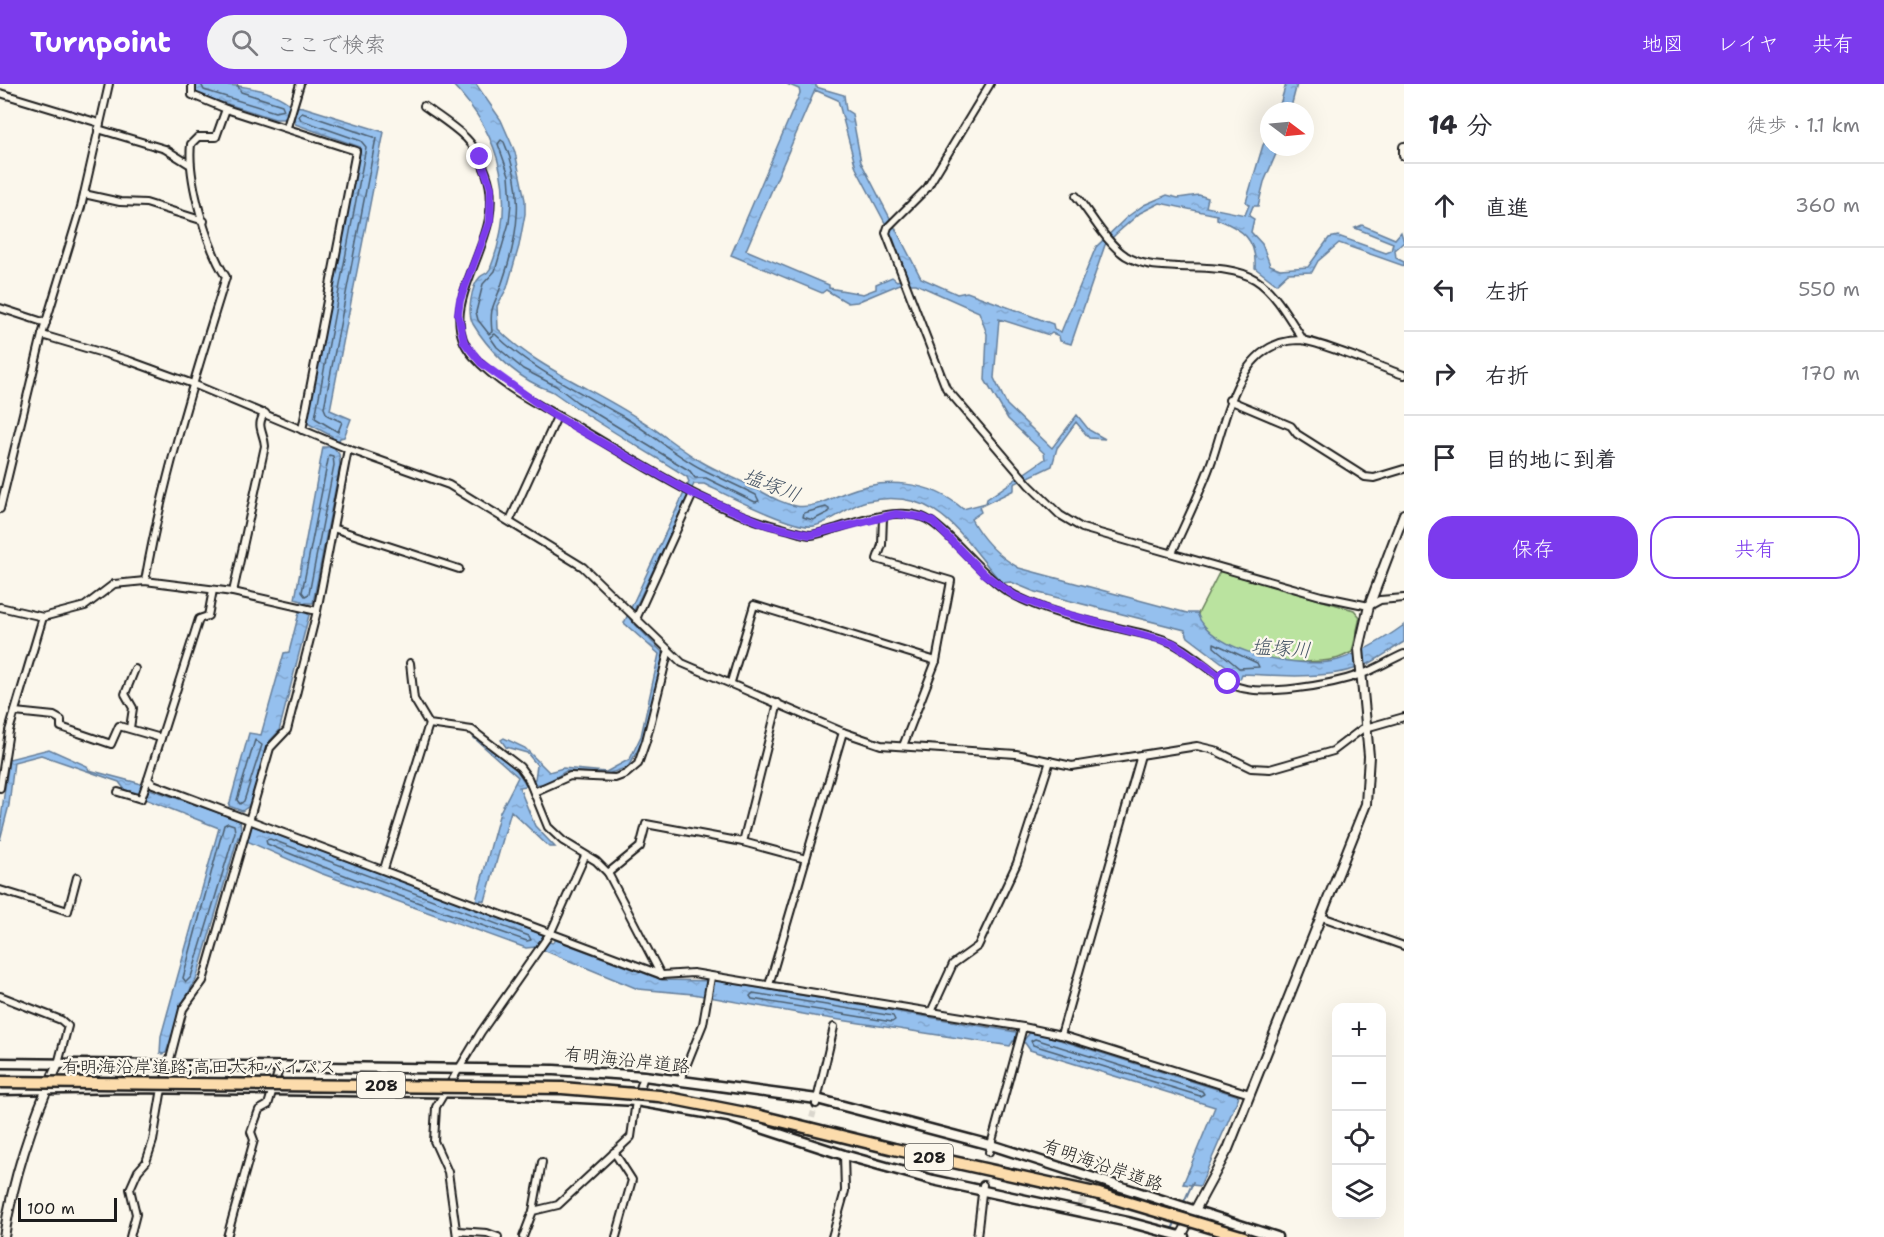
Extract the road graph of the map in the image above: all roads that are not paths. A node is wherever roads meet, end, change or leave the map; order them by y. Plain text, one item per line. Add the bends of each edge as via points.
1 (109, 84) edge
2 (192, 84) edge
3 (300, 84) edge
4 (990, 84) edge
5 (0, 93) edge
6 (424, 106) dead end
7 (226, 109) junction
8 (288, 124) junction
9 (99, 126) junction
10 (1404, 147) edge
11 (1404, 155) edge
12 (189, 164) junction
13 (84, 194) junction
14 (1076, 196) dead end
15 (204, 221) junction
16 (0, 308) edge
17 (46, 323) junction
18 (42, 335) junction
19 (1303, 340) junction
20 (1404, 375) edge
21 (193, 384) junction
22 (1229, 400) junction
23 (265, 413) junction
24 (558, 417) junction
25 (302, 429) junction
26 (345, 448) junction
27 (1404, 469) edge
28 (693, 494) junction
29 (0, 509) edge
30 (1404, 514) edge
31 (883, 517) junction
32 (510, 520) junction
33 (333, 528) junction
34 (1172, 553) junction
35 (459, 569) dead end
36 (145, 581) junction
37 (213, 590) junction
38 (233, 592) junction
39 (1404, 598) edge
40 (1370, 606) junction
41 (0, 607) edge
42 (314, 610) junction
43 (636, 619) junction
44 (42, 620) junction
45 (668, 653) junction
46 (1404, 654) edge
47 (936, 661) junction
48 (410, 663) dead end
49 (135, 669) dead end
50 (1360, 672) junction
51 (730, 682) junction
52 (778, 703) junction
53 (15, 712) junction
54 (1404, 717) edge
55 (429, 724) junction
56 (130, 728) junction
57 (1367, 728) junction
58 (843, 732) junction
59 (161, 738) junction
60 (903, 746) junction
61 (1141, 755) junction
62 (1050, 761) junction
63 (148, 779) junction
64 (0, 788) edge
65 (118, 792) dead end
66 (534, 792) junction
67 (249, 819) junction
68 (743, 842) junction
69 (585, 856) junction
70 (806, 859) junction
71 (384, 869) junction
72 (608, 873) junction
73 (77, 876) dead end
74 (0, 890) edge
75 (1322, 917) junction
76 (551, 932) junction
77 (1404, 946) edge
78 (662, 975) junction
79 (711, 977) junction
80 (769, 985) junction
81 (0, 996) edge
82 (931, 1012) junction
83 (834, 1027) dead end
84 (1023, 1027) junction
85 (1061, 1035) junction
86 (0, 1063) edge
87 (58, 1064) junction
88 (168, 1066) junction
89 (280, 1066) junction
90 (382, 1067) junction
91 (457, 1068) junction
92 (644, 1076) junction
93 (680, 1081) junction
94 (0, 1082) edge
95 (0, 1090) edge
96 (163, 1090) junction
97 (45, 1091) junction
98 (272, 1092) junction
99 (384, 1093) junction
100 (446, 1093) junction
101 (1250, 1094) junction
102 (636, 1101) junction
103 (816, 1102) junction
104 (990, 1149) junction
105 (614, 1152) junction
106 (844, 1155) junction
107 (542, 1162) dead end
108 (982, 1188) junction
109 (533, 1211) junction
110 (1196, 1213) junction
111 (1247, 1233) edge
112 (458, 1234) edge
113 (4, 1237) edge
114 (129, 1237) edge
115 (226, 1237) edge
116 (498, 1237) edge
117 (523, 1237) edge
118 (616, 1237) edge
119 (832, 1237) edge
120 (977, 1237) edge
121 (1182, 1237) edge
122 (1277, 1237) edge

1 - 9 street
2 - 7 street via 192,95
3 - 8 street
4 - 34 street via 927,188 886,233 922,328 946,388 1060,515 1082,528
5 - 9 street
6 - 24 street via 467,139 480,157 491,188 487,233 460,300 458,314 464,342 472,355 506,384
7 - 8 street
7 - 12 street via 216,137 198,137 191,144
8 - 25 street via 356,151
9 - 12 street via 165,149
9 - 13 street
10 - 11 street
12 - 15 street
13 - 15 street via 152,204
13 - 17 street
14 - 19 street via 1129,257 1152,266 1227,269 1260,281 1276,296
15 - 21 street via 214,257 226,277
16 - 17 street
17 - 18 street
18 - 21 street
18 - 29 street
19 - 20 street
19 - 22 street via 1278,344 1261,354
21 - 23 street
21 - 36 street
22 - 27 street via 1291,426 1297,434 1365,477
22 - 34 street via 1211,461
23 - 25 street
23 - 38 street via 259,426 265,446
24 - 28 street
24 - 32 street
25 - 26 street
26 - 32 street via 449,485
26 - 33 street
28 - 31 street via 767,525 810,535
28 - 43 street
30 - 40 street
31 - 47 street via 877,559 951,581
31 - 50 street via 909,515 933,522 984,574 1015,596 1048,609 1173,643 1239,688 1295,688
32 - 43 street via 583,567
33 - 35 street
33 - 42 street
34 - 40 street via 1321,596
36 - 37 street
36 - 44 street via 114,584 85,606
37 - 38 street
37 - 59 street via 208,616 199,619
38 - 42 street
39 - 40 street via 1380,600
40 - 50 street via 1359,649
41 - 44 street
42 - 67 street via 287,730 270,748
43 - 45 street
44 - 53 street
45 - 51 street via 681,663
45 - 66 street via 638,764 615,778 570,776
46 - 50 street
47 - 51 street via 754,605
47 - 60 street
48 - 55 street via 414,699
49 - 56 street via 126,694 133,708
50 - 57 street
51 - 52 street
52 - 58 street
52 - 68 street
53 - 56 street via 54,716 61,720 61,727 111,744 119,726
53 - 64 street
54 - 57 street
55 - 66 street via 472,730 520,767
55 - 71 street
56 - 59 street
57 - 61 street via 1356,732 1341,747 1270,769 1251,768 1197,746
57 - 75 street via 1366,804
58 - 60 street via 881,745
58 - 70 street
59 - 63 street
60 - 62 street via 1016,754
61 - 62 street via 1072,766
61 - 85 street
62 - 82 street via 1008,884 978,946 952,964
63 - 65 street via 141,800
63 - 67 street
66 - 69 street via 548,827
67 - 71 street
67 - 88 street via 203,981 183,1009
68 - 70 street
68 - 72 street via 646,824 640,847
69 - 72 street
69 - 76 street
70 - 80 street
71 - 76 street
72 - 78 street
73 - 74 street via 68,911
75 - 77 street
75 - 101 street
76 - 78 street
76 - 91 street
78 - 79 street via 693,973
79 - 80 street
79 - 93 street via 703,1024
80 - 82 street
81 - 87 street via 68,1026
82 - 84 street
83 - 103 street
84 - 85 street
84 - 104 street
85 - 101 street
86 - 87 main road, 有明海沿岸道路
87 - 88 main road, 有明海沿岸道路
87 - 97 street
88 - 89 main road, 有明海沿岸道路
88 - 96 street
89 - 90 main road, 有明海沿岸道路
89 - 98 street
90 - 91 main road, 有明海沿岸道路
90 - 99 street
91 - 92 main road, 有明海沿岸道路
91 - 100 street
92 - 93 main road, 有明海沿岸道路
92 - 102 street
93 - 103 main road, 有明海沿岸道路
94 - 111 highway, 有明海沿岸道路;高田大和バイパス / 208, bridge via 562,1088 659,1096 1099,1194
95 - 97 main road
96 - 97 main road
96 - 98 main road
96 - 114 street via 150,1153 130,1189 136,1214
97 - 113 street via 20,1166
98 - 99 main road
98 - 115 street via 268,1105 259,1110 251,1132 254,1140
99 - 100 main road
100 - 102 main road via 551,1094
100 - 112 street via 436,1107 434,1141 448,1172
101 - 110 street
102 - 105 street via 632,1137
102 - 106 main road via 728,1117 806,1138
103 - 104 main road, 有明海沿岸道路
104 - 110 main road, 有明海沿岸道路
105 - 109 street via 558,1205
105 - 118 street via 632,1180
106 - 108 main road
106 - 119 street via 845,1191
107 - 109 street
108 - 120 street
108 - 121 main road
109 - 117 street
110 - 111 main road, 有明海沿岸道路
110 - 121 street
111 - 122 main road
112 - 116 street via 487,1233

